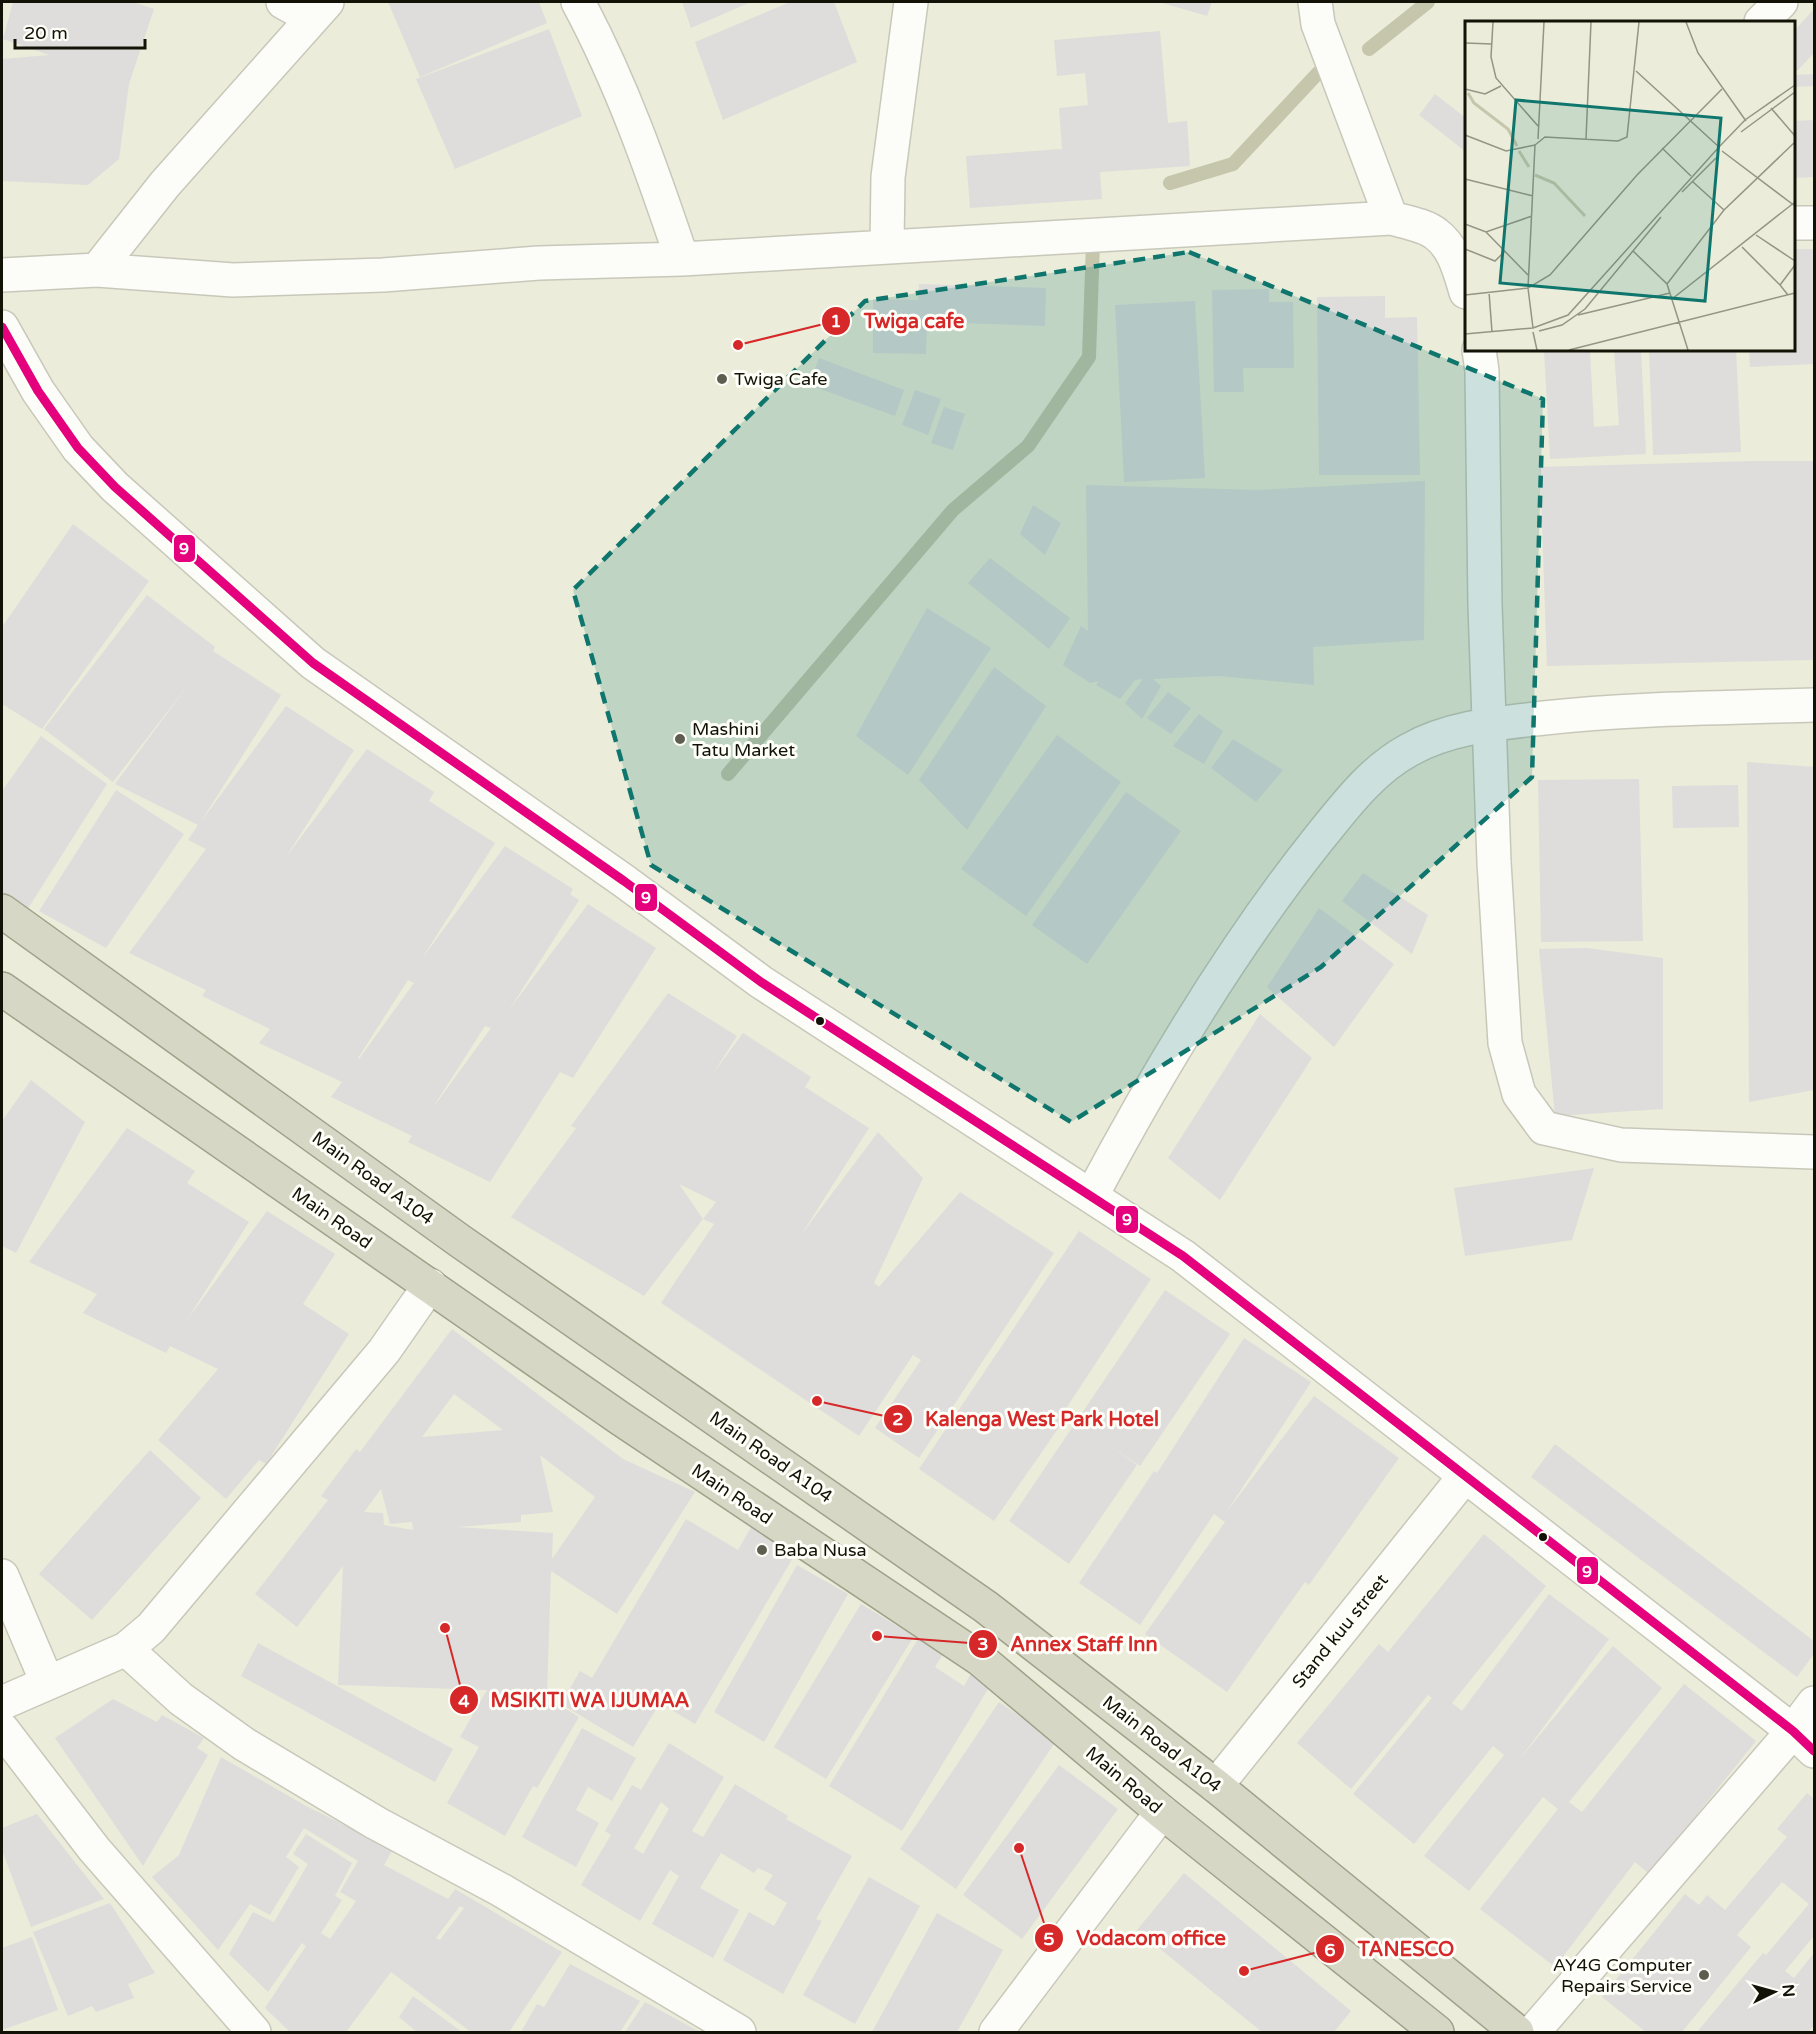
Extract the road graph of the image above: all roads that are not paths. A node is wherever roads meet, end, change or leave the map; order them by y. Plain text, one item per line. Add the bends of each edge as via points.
1 (283, 2) edge
2 (578, 2) edge
3 (911, 2) edge
4 (1315, 2) edge
5 (1781, 2) edge
6 (320, 10) edge
7 (1762, 21) edge
8 (1391, 218) junction
9 (1795, 223) edge
10 (1815, 223) edge
11 (1457, 244) edge
12 (887, 245) junction
13 (682, 259) junction
14 (97, 270) junction
15 (2, 275) edge
16 (1465, 286) edge
17 (2, 327) edge
18 (1479, 351) edge
19 (1815, 705) edge
20 (1489, 724) junction
21 (2, 911) edge
22 (2, 989) edge
23 (1815, 1152) edge
24 (1092, 1195) junction
25 (430, 1285) junction
26 (1465, 1476) junction
27 (2, 1576) edge
28 (126, 1649) junction
29 (47, 1682) junction
30 (2, 1703) edge
31 (1815, 1703) edge
32 (2, 1729) edge
33 (1804, 1741) edge
34 (1216, 1786) junction
35 (1162, 1812) junction
36 (254, 2032) edge
37 (740, 2032) edge
38 (996, 2032) edge
39 (1437, 2032) edge
40 (1517, 2032) edge
41 (1533, 2032) edge

1 - 6 street
2 - 13 street via 609,61 639,132
3 - 12 street via 888,177
4 - 8 street via 1318,24
5 - 7 street
6 - 14 street via 165,184
8 - 11 street
8 - 12 street
9 - 10 street
11 - 16 street
12 - 13 street
13 - 14 street via 233,280
14 - 15 street
17 - 24 street via 38,391 78,448 115,487 313,663 761,982
18 - 20 street
19 - 20 street via 1599,712
20 - 23 street via 1505,1043 1520,1094 1544,1128 1621,1145
20 - 24 street via 1409,750 1363,785 1294,870 1209,995 1139,1106
21 - 34 highway, Main Road A104 via 460,1241 986,1607
22 - 25 highway, Main Road
24 - 26 street via 1183,1256
25 - 28 street via 384,1351 213,1556 151,1628
25 - 35 highway, Main Road via 621,1419 980,1659
26 - 33 street
26 - 34 street, Stand kuu street
27 - 29 street
28 - 29 street
28 - 37 street via 181,1699 244,1744
29 - 30 street
31 - 33 street
32 - 36 street via 94,1849
33 - 41 street
34 - 40 highway, Main Road A104
35 - 38 street
35 - 39 highway, Main Road

